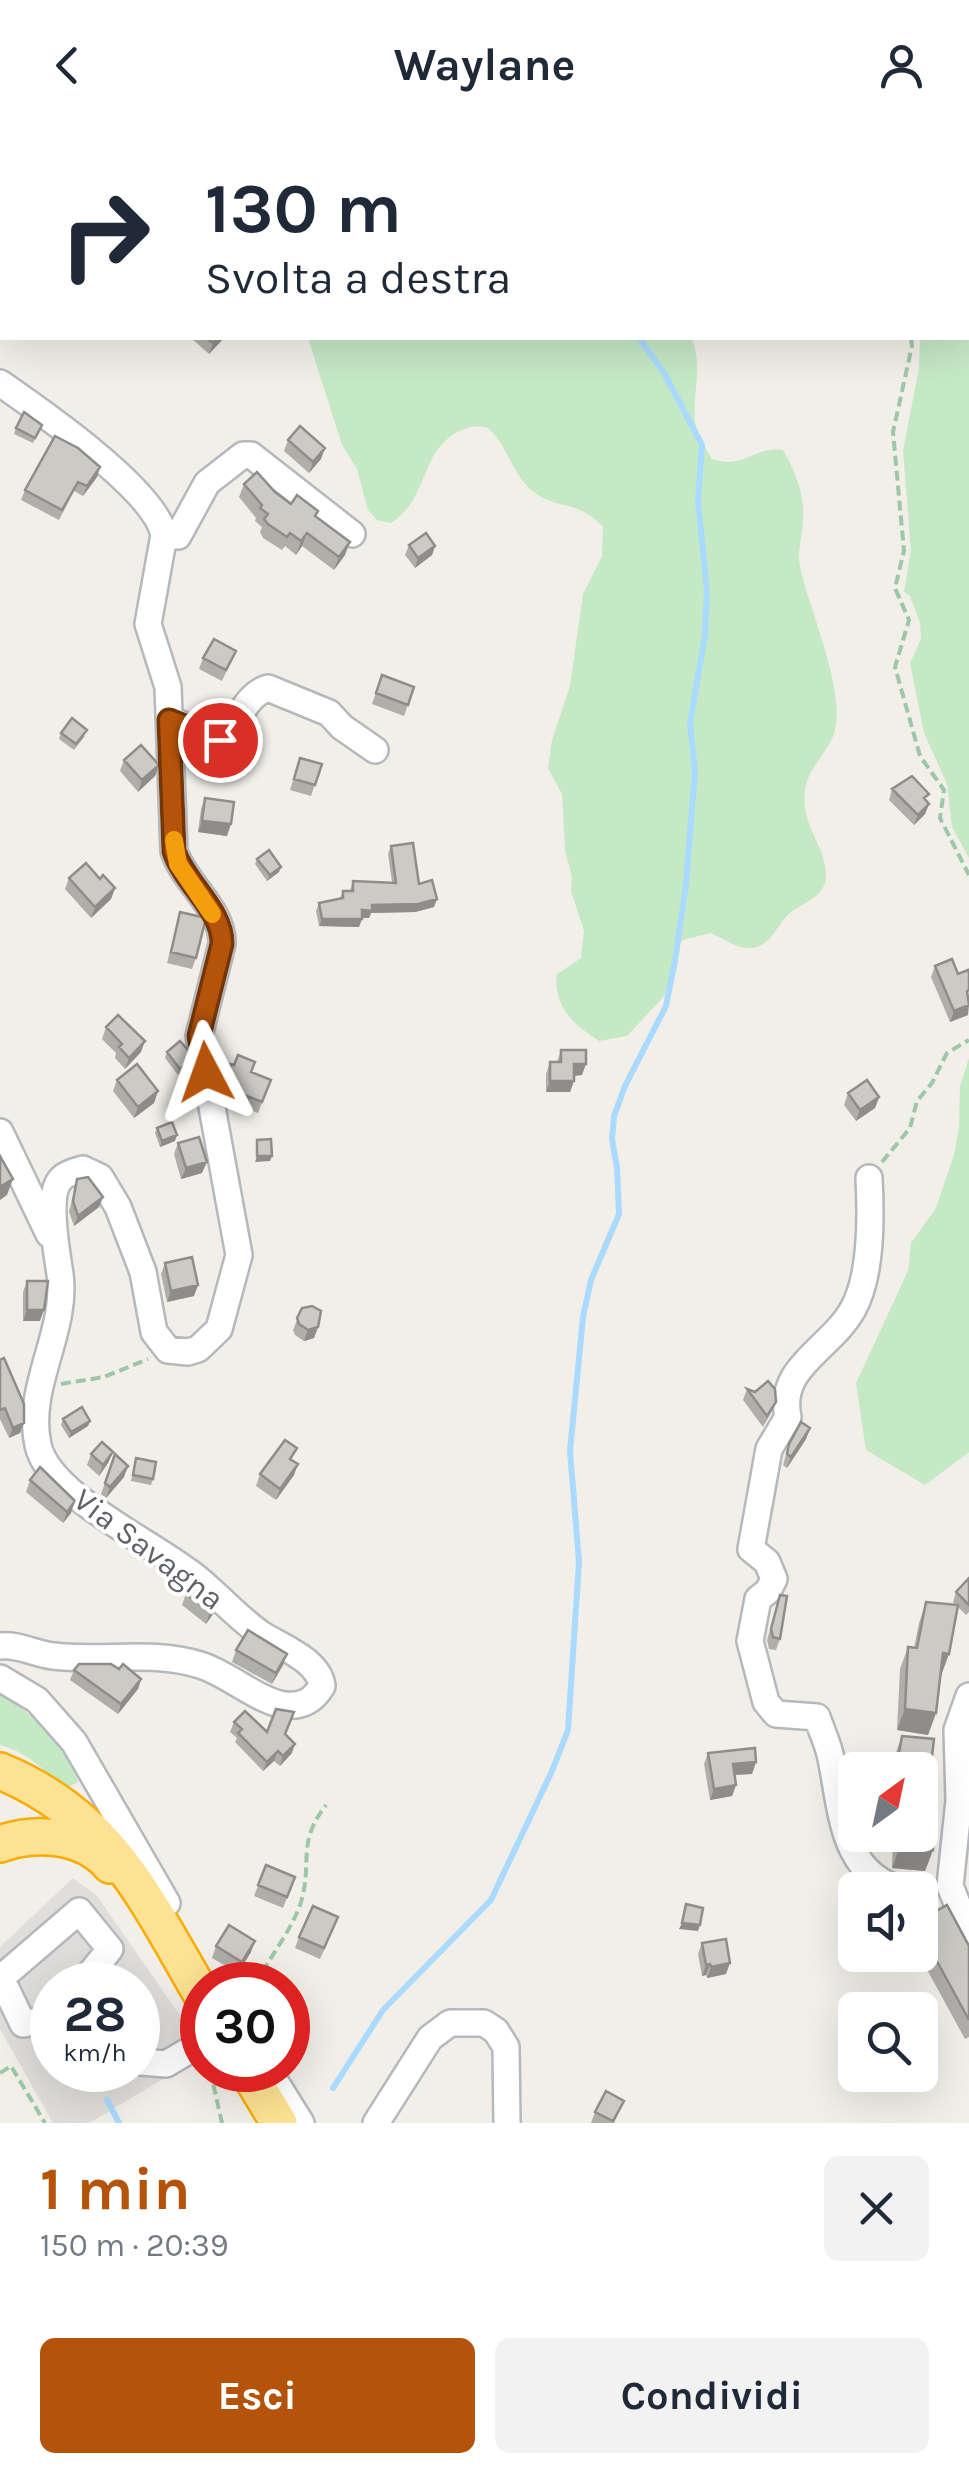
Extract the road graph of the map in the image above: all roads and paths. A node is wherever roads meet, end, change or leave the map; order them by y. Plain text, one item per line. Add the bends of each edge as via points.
1 (910, 340) edge
2 (0, 383) edge
3 (352, 534) dead end
4 (164, 535) junction
5 (169, 720) junction
6 (375, 750) dead end
7 (969, 875) edge
8 (969, 1040) edge
9 (0, 1132) edge
10 (869, 1178) joint
11 (57, 1252) junction
12 (168, 1350) junction
13 (42, 1381) junction
14 (0, 1646) edge
15 (0, 1678) edge
16 (969, 1696) edge
17 (0, 1771) edge
18 (326, 1805) dead end
19 (0, 1844) edge
20 (870, 1872) edge
21 (950, 1886) junction
22 (938, 1888) edge
23 (969, 1933) edge
24 (100, 1962) edge
25 (183, 1962) edge
26 (203, 1962) edge
27 (268, 1962) edge
28 (180, 1980) edge
29 (30, 2023) edge
30 (0, 2073) edge
31 (215, 2092) edge
32 (247, 2092) edge
33 (260, 2092) edge
34 (282, 2092) edge
35 (46, 2123) edge
36 (222, 2123) edge
37 (265, 2123) edge
38 (279, 2123) edge
39 (301, 2123) edge
40 (376, 2123) edge
41 (507, 2123) edge

1 - 7 path via 893,432 904,551 895,588 909,620 895,667 920,756 944,790 940,818
2 - 4 street via 112,470 157,516
3 - 4 street via 252,455 243,455 207,483 178,536
4 - 5 street via 148,624 168,687
5 - 6 street via 220,740 253,696 268,688 329,713
5 - 12 street via 174,851 223,930 199,1036 238,1256 219,1329 198,1349
8 - 10 path via 946,1052 917,1101 910,1128
9 - 11 street
10 - 20 street via 872,1235 855,1307 796,1372 784,1398 788,1417 769,1449 751,1548 774,1579 758,1599 750,1642 766,1702 776,1714 816,1717 830,1753 840,1820
11 - 12 street, Via Savagna via 55,1188 63,1176 82,1169 100,1177 118,1207 142,1272 154,1332
11 - 13 street, Via Savagna via 63,1294
12 - 13 path via 104,1377
13 - 14 street, Via Savagna via 38,1447 53,1476 305,1661 322,1686 305,1704 282,1704 175,1658 51,1656
15 - 26 street via 36,1700 74,1742
16 - 21 street via 957,1730 960,1800
17 - 25 highway via 76,1813 108,1846
18 - 27 path via 309,1831 300,1907
19 - 28 highway via 42,1835 103,1856
21 - 22 street
21 - 23 street
24 - 29 street via 110,1949 80,1911 1,1978 23,2024
30 - 35 path via 10,2066
31 - 36 path
32 - 37 highway
33 - 38 highway
34 - 39 street
40 - 41 street via 430,2038 450,2023 484,2022 506,2047

